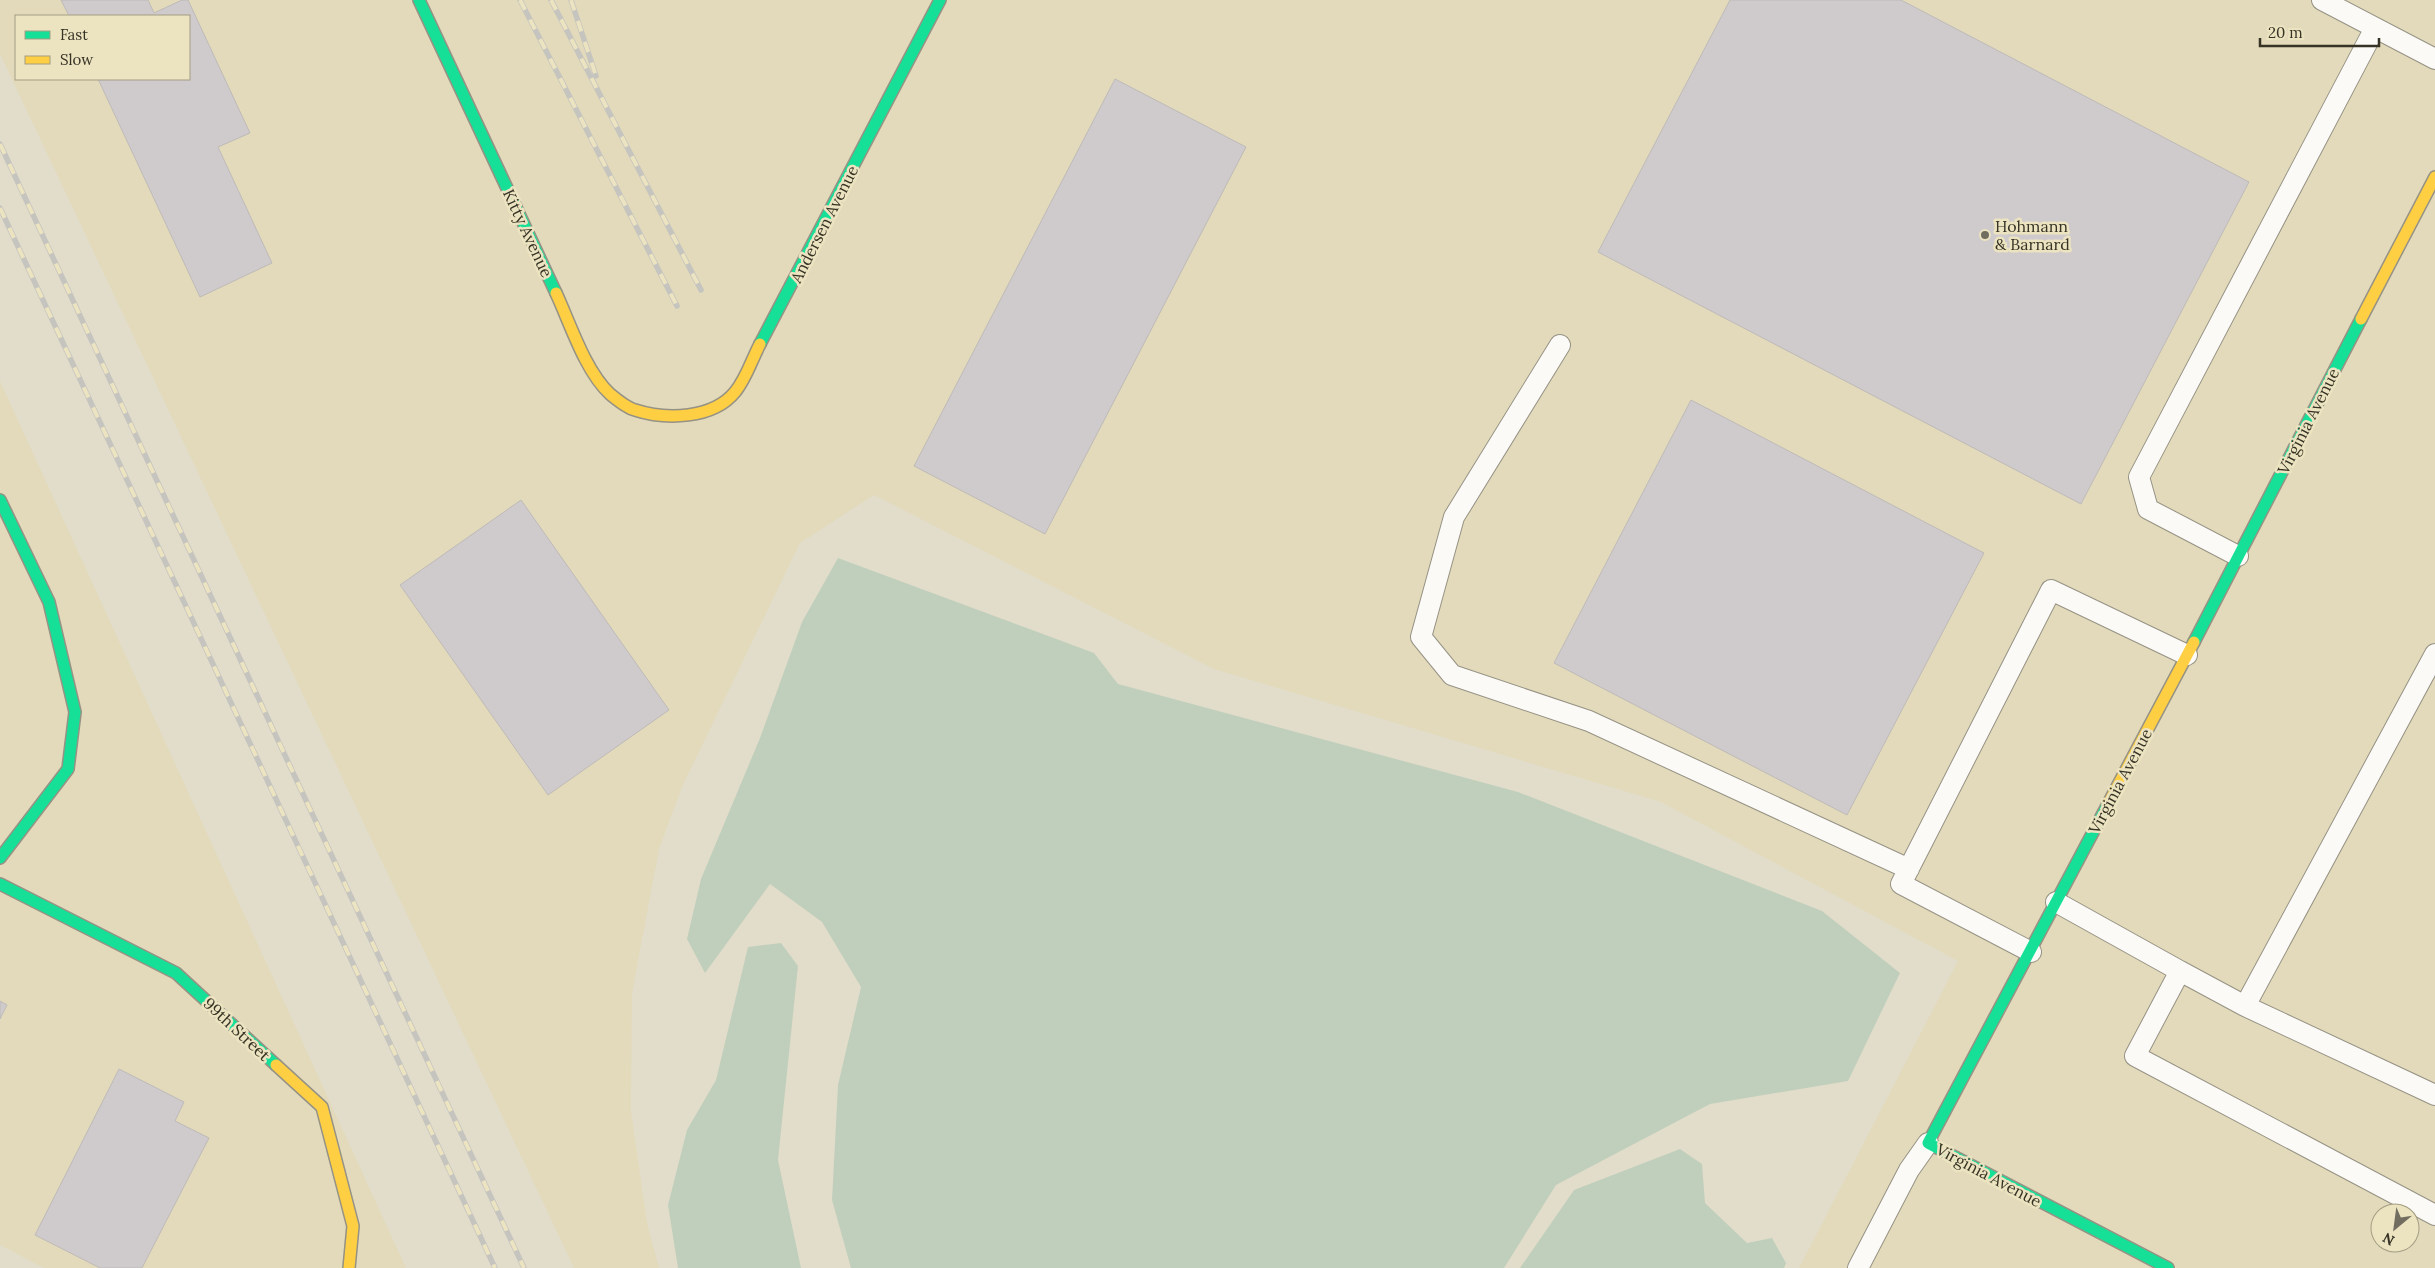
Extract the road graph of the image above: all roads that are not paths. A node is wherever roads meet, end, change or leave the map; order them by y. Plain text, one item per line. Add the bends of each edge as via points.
1 (419, 0) edge
2 (940, 0) edge
3 (2322, 0) edge
4 (2375, 28) junction
5 (2435, 59) edge
6 (2435, 176) edge
7 (1560, 345) dead end
8 (680, 416) joint
9 (0, 500) edge
10 (2238, 556) junction
11 (2435, 654) edge
12 (2187, 656) junction
13 (0, 858) edge
14 (1909, 869) junction
15 (0, 884) edge
16 (2056, 902) junction
17 (2031, 952) junction
18 (2180, 971) junction
19 (2246, 1006) junction
20 (2435, 1095) edge
21 (1928, 1143) junction
22 (2435, 1215) edge
23 (349, 1268) edge
24 (1858, 1268) edge
25 (2168, 1268) edge

1 - 8 street, Kitty Avenue via 591,369 609,393 633,410
2 - 8 street, Andersen Avenue via 734,392 713,408
3 - 4 lane
4 - 5 lane
4 - 10 lane via 2139,477 2148,509
6 - 10 street, Virginia Avenue
7 - 14 lane via 1454,517 1421,637 1452,675 1589,721
9 - 13 street via 49,602 75,712 68,769
10 - 12 street, Virginia Avenue
11 - 19 lane
12 - 14 lane via 2050,590
12 - 16 street, Virginia Avenue
14 - 17 lane via 1901,884
15 - 23 street, 99th Street via 176,973 322,1107 353,1226
16 - 17 street, Virginia Avenue
16 - 18 lane
17 - 21 street, Virginia Avenue
18 - 19 lane
18 - 22 lane via 2135,1056
19 - 20 lane
21 - 24 lane via 1909,1170
21 - 25 street, Virginia Avenue

